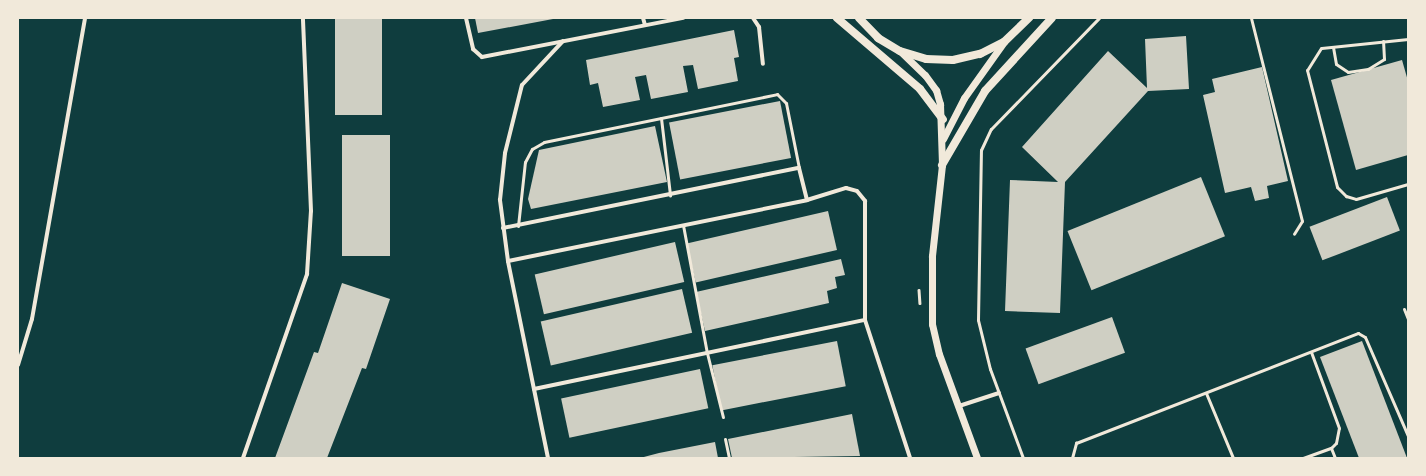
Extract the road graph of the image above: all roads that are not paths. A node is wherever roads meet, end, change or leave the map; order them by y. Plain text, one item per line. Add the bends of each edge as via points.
1 (85, 18) edge
2 (303, 18) edge
3 (466, 18) edge
4 (644, 18) edge
5 (683, 18) edge
6 (753, 18) edge
7 (837, 18) edge
8 (1029, 18) edge
9 (1052, 18) edge
10 (1099, 18) edge
11 (1251, 18) edge
12 (859, 19) edge
13 (645, 25) junction
14 (1408, 39) edge
15 (562, 41) junction
16 (1383, 41) junction
17 (1004, 42) junction
18 (1333, 47) junction
19 (900, 51) junction
20 (763, 64) dead end
21 (661, 118) junction
22 (943, 119) junction
23 (942, 141) junction
24 (942, 165) junction
25 (799, 168) junction
26 (1408, 184) edge
27 (670, 195) junction
28 (807, 200) junction
29 (683, 225) junction
30 (518, 226) junction
31 (503, 228) junction
32 (1294, 234) dead end
33 (508, 261) junction
34 (1404, 309) dead end
35 (1408, 319) edge
36 (865, 320) junction
37 (1311, 352) junction
38 (707, 353) junction
39 (18, 365) edge
40 (534, 389) junction
41 (999, 393) junction
42 (1206, 393) junction
43 (958, 406) junction
44 (723, 417) dead end
45 (1408, 436) edge
46 (725, 439) dead end
47 (1331, 448) junction
48 (243, 458) edge
49 (548, 458) edge
50 (729, 458) edge
51 (910, 458) edge
52 (978, 458) edge
53 (1023, 458) edge
54 (1072, 458) edge
55 (1233, 458) edge
56 (1303, 458) edge
57 (1335, 458) edge

1 - 39 street via 32,319
2 - 48 street via 310,211 307,274
3 - 15 street via 473,49 482,57
4 - 13 street
5 - 13 street
6 - 20 street via 759,27
7 - 22 main road via 920,89
8 - 17 main road
9 - 24 main road via 985,91
10 - 41 lane via 991,129 981,150 978,320
11 - 32 lane via 1302,221
12 - 19 main road via 878,38
13 - 15 street
14 - 16 lane
15 - 31 street via 522,85 504,153 500,200
16 - 18 lane
16 - 18 lane via 1384,59 1368,69 1348,72 1336,64
17 - 19 main road via 980,54 953,60 926,59
17 - 23 street via 964,98
18 - 26 lane via 1322,48 1307,70 1337,187 1346,196 1356,199
19 - 22 street via 936,90
21 - 25 lane via 776,94 786,103
21 - 27 lane
21 - 30 lane via 544,142 532,149 525,162
22 - 23 street
23 - 24 street
24 - 43 street via 930,301 939,354
25 - 27 street
25 - 28 street
27 - 30 street
28 - 29 street
28 - 36 street via 846,188 857,191 864,201
29 - 33 street
29 - 38 lane
30 - 31 street
31 - 33 street
33 - 40 street
34 - 35 lane
36 - 38 street
36 - 51 street
37 - 42 lane
37 - 45 lane via 1362,334
37 - 47 lane via 1339,428 1336,443
38 - 40 street
38 - 44 lane
40 - 49 street
41 - 43 street
41 - 53 lane
42 - 54 lane via 1076,443
42 - 55 lane
43 - 52 street
46 - 50 lane
47 - 56 lane
47 - 57 lane

